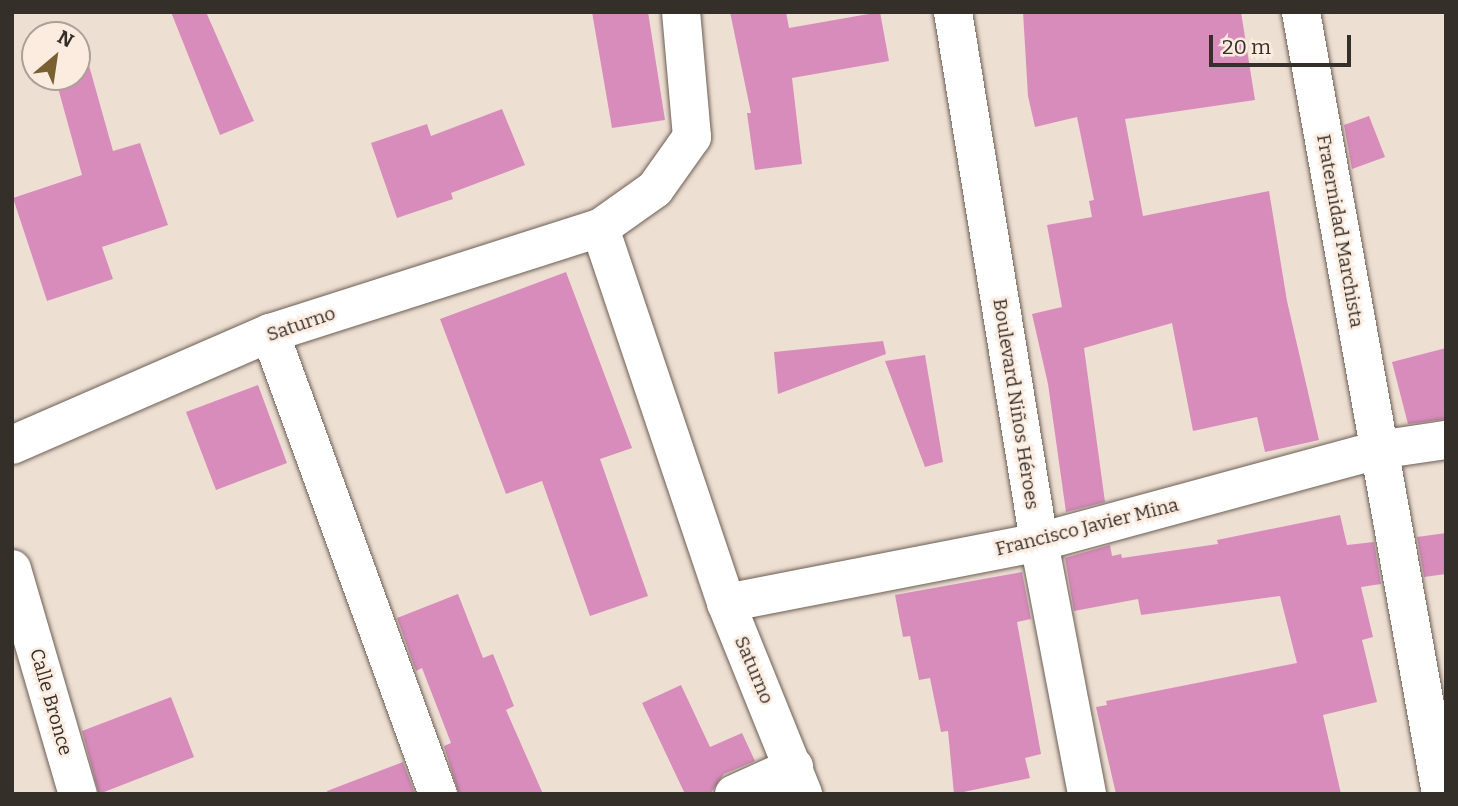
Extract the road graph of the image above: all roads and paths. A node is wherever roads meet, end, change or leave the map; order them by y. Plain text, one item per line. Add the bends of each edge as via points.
1 (681, 12) edge
2 (953, 12) edge
3 (1301, 12) edge
4 (600, 228) junction
5 (270, 333) junction
6 (1446, 440) edge
7 (12, 445) edge
8 (1378, 450) junction
9 (1039, 542) junction
10 (12, 569) edge
11 (726, 603) junction
12 (799, 781) edge
13 (78, 794) edge
14 (438, 794) edge
15 (734, 794) edge
16 (1087, 794) edge
17 (1441, 794) edge

1 - 4 street, Saturno via 692,137 655,189
2 - 9 street, Boulevard Niños Héroes
3 - 8 street, Fraternidad Marchista
4 - 5 street, Saturno
4 - 11 street, Saturno
5 - 7 street, Saturno
5 - 14 street
6 - 8 street, Francisco Javier Mina
8 - 9 street, Francisco Javier Mina
8 - 17 street, Fraternidad Marchista
9 - 11 street, Francisco Javier Mina
9 - 16 street, Boulevard Niños Héroes
10 - 13 street, Calle Bronce
11 - 12 street, Saturno
12 - 15 street

